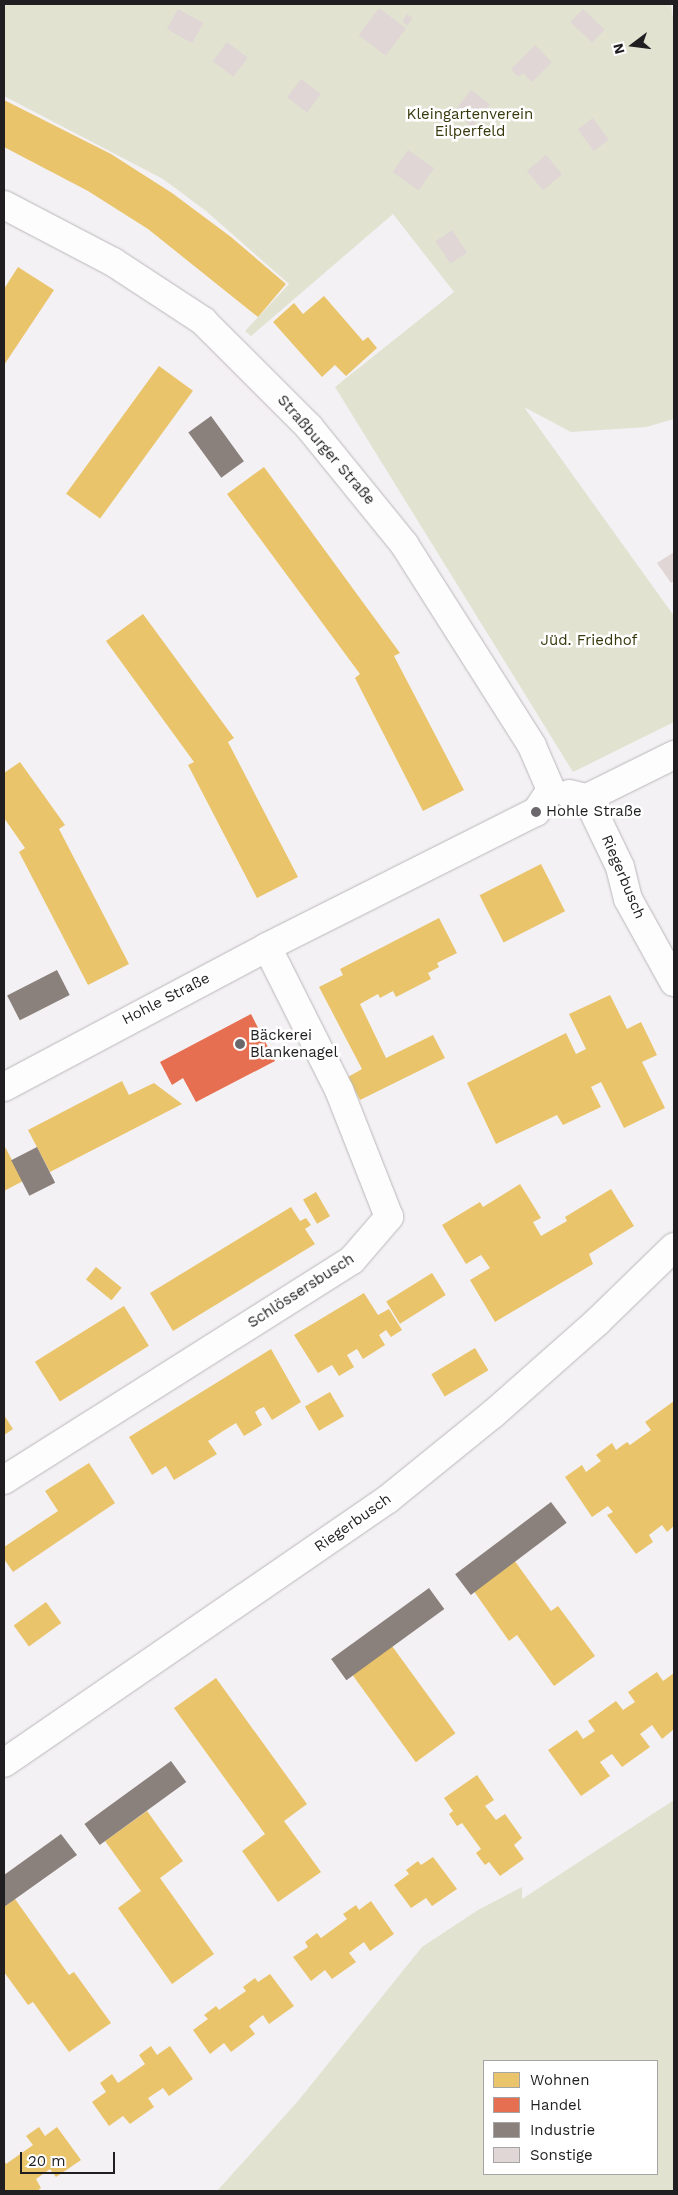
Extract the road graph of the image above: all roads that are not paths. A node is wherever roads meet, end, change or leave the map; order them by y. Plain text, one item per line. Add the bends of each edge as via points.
1 (4, 205) edge
2 (674, 755) edge
3 (551, 790) junction
4 (588, 798) junction
5 (267, 947) junction
6 (674, 982) edge
7 (4, 1087) edge
8 (674, 1247) edge
9 (4, 1480) edge
10 (4, 1763) edge

1 - 3 street, Straßburger Straße via 113,262 203,321 309,427 404,544 532,746
2 - 4 street
3 - 4 street
3 - 5 street, Hohle Straße via 536,812
4 - 6 street, Riegerbusch via 620,867 628,899
5 - 7 street, Hohle Straße
5 - 9 street, Schlössersbusch via 340,1090 389,1217 352,1260
8 - 10 street, Riegerbusch via 598,1321 494,1414 388,1499

